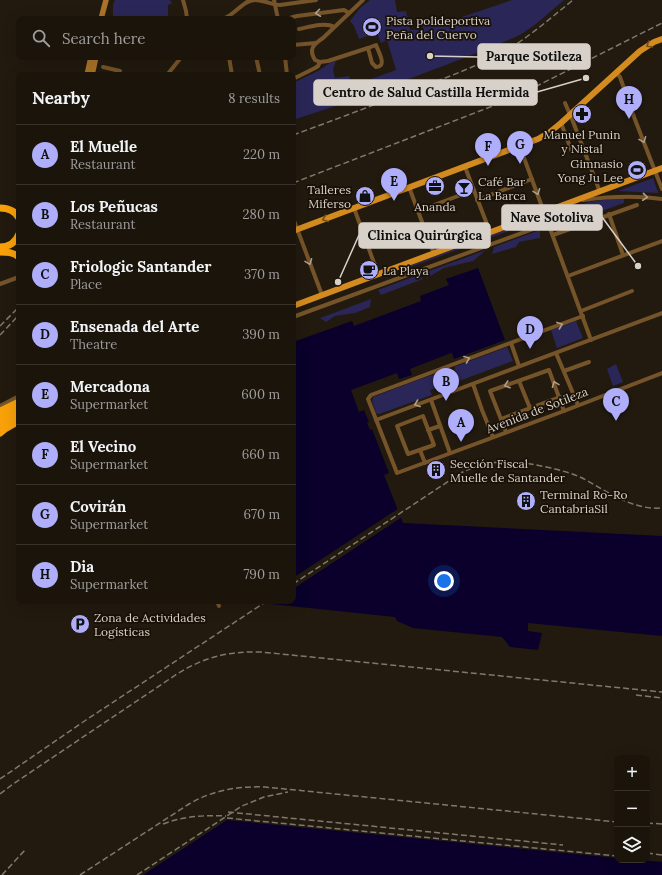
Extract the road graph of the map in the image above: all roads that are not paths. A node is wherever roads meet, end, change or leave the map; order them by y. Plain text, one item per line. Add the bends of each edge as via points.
1 (106, 0) edge
2 (110, 0) edge
3 (183, 0) edge
4 (316, 0) edge
5 (363, 0) edge
6 (275, 2) edge
7 (234, 13) junction
8 (349, 13) junction
9 (102, 16) edge
10 (106, 16) edge
11 (187, 16) edge
12 (230, 16) edge
13 (234, 16) edge
14 (277, 16) edge
15 (296, 16) edge
16 (334, 28) junction
17 (300, 29) dead end
18 (662, 39) edge
19 (316, 43) junction
20 (296, 45) edge
21 (368, 48) junction
22 (90, 60) edge
23 (96, 60) edge
24 (179, 60) edge
25 (230, 60) edge
26 (257, 60) edge
27 (285, 60) edge
28 (320, 62) junction
29 (103, 66) dead end
30 (120, 71) dead end
31 (88, 72) edge
32 (93, 72) edge
33 (169, 72) edge
34 (232, 72) edge
35 (259, 72) edge
36 (287, 72) edge
37 (616, 73) junction
38 (296, 78) edge
39 (565, 103) dead end
40 (570, 115) junction
41 (562, 122) junction
42 (520, 146) junction
43 (572, 152) dead end
44 (465, 167) junction
45 (662, 168) edge
46 (655, 170) junction
47 (532, 179) junction
48 (409, 188) junction
49 (662, 189) edge
50 (474, 190) junction
51 (600, 192) junction
52 (662, 199) edge
53 (478, 200) junction
54 (576, 200) junction
55 (637, 205) dead end
56 (0, 208) edge
57 (354, 208) junction
58 (418, 211) junction
59 (544, 212) junction
60 (16, 213) edge
61 (609, 214) junction
62 (548, 223) junction
63 (296, 230) edge
64 (296, 232) edge
65 (490, 232) junction
66 (553, 235) junction
67 (16, 240) edge
68 (662, 241) edge
69 (16, 244) edge
70 (2, 251) edge
71 (433, 251) junction
72 (16, 252) edge
73 (16, 256) edge
74 (623, 256) junction
75 (377, 275) junction
76 (568, 276) junction
77 (16, 278) edge
78 (0, 284) edge
79 (380, 285) junction
80 (632, 291) dead end
81 (322, 296) junction
82 (296, 305) edge
83 (581, 311) junction
84 (662, 313) edge
85 (296, 316) edge
86 (583, 316) junction
87 (591, 340) junction
88 (511, 343) junction
89 (556, 353) junction
90 (589, 362) dead end
91 (519, 366) junction
92 (564, 371) junction
93 (662, 373) edge
94 (519, 381) junction
95 (473, 384) junction
96 (560, 397) junction
97 (16, 398) edge
98 (431, 400) junction
99 (16, 403) edge
100 (578, 405) junction
101 (0, 406) edge
102 (530, 408) junction
103 (16, 410) edge
104 (0, 411) edge
105 (564, 411) junction
106 (16, 416) edge
107 (0, 418) edge
108 (501, 419) junction
109 (376, 420) junction
110 (16, 423) edge
111 (0, 425) edge
112 (440, 426) junction
113 (428, 430) junction
114 (506, 432) junction
115 (0, 433) edge
116 (493, 437) junction
117 (420, 450) junction
118 (450, 453) junction
119 (425, 463) junction

1 - 9 main road
2 - 10 main road
3 - 11 street
4 - 6 street via 280,5
5 - 8 street
6 - 7 street via 253,0 245,3
6 - 14 street
7 - 12 street
7 - 13 street
8 -> 15 street via 344,10
8 - 16 street
16 - 17 street via 327,25
16 - 19 street
18 -> 37 main road via 640,51
19 - 20 street
19 - 28 street via 312,54 315,60
21 - 21 street via 372,63 380,67 382,61 376,45
21 - 28 street
22 - 31 main road
23 - 32 main road
24 - 33 street
25 - 34 street
26 - 35 street
27 - 36 street
28 - 38 street via 315,68
29 - 30 street
37 - 40 main road
37 -> 46 street via 620,77
39 - 40 street
40 - 41 main road
40 - 51 street
41 - 42 main road via 538,139
41 - 43 street
42 - 44 main road
42 - 47 street
44 - 48 main road
44 - 50 street
45 - 46 main road
46 - 49 street
46 - 51 main road
47 - 53 street
47 -> 59 street
48 - 57 main road
48 - 58 street
50 - 53 street
50 - 58 street
51 - 54 main road
54 -> 52 street via 621,196
53 - 65 street
54 - 59 main road
55 - 61 street
56 - 60 highway
57 -> 63 main road
57 - 75 street
58 - 71 street
59 - 62 street
59 - 65 main road
61 - 66 street
61 - 74 street
62 - 66 street
62 - 79 street
64 -> 81 street
65 - 71 main road
66 - 76 street
67 - 70 highway
68 - 74 street
69 - 70 highway
70 - 72 highway via 12,249
70 - 73 highway
71 - 75 main road
74 - 76 street
75 - 79 street
75 - 81 main road
76 - 83 street
77 - 78 street
79 - 85 street
80 - 83 street
81 - 82 main road
83 - 86 street
84 - 87 street
86 - 87 street
88 -> 86 street
87 - 89 street
88 - 91 street
109 -> 88 street via 368,399 371,395
89 - 91 street
89 - 92 street
90 - 92 street
91 - 95 street
92 - 100 street
93 - 100 street, Avenida de Sotileza
96 -> 94 street via 549,370
94 - 102 street
94 -> 108 street via 490,391
95 - 98 street
95 - 116 street
96 - 102 street
96 - 105 street
97 - 101 street
98 -> 109 street
98 - 112 street
99 - 104 highway
100 - 105 street, Avenida de Sotileza
102 - 108 street
103 - 107 highway
105 - 114 street, Avenida de Sotileza
106 - 111 highway
108 - 114 street
109 - 119 street, Avenida de Sotileza via 397,473
110 - 115 highway
112 - 113 street
112 - 118 street
113 - 117 street via 434,445
113 - 117 street via 423,416 397,426 408,454
114 - 116 street, Avenida de Sotileza
116 - 118 street, Avenida de Sotileza
117 - 119 street
118 - 119 street, Avenida de Sotileza

